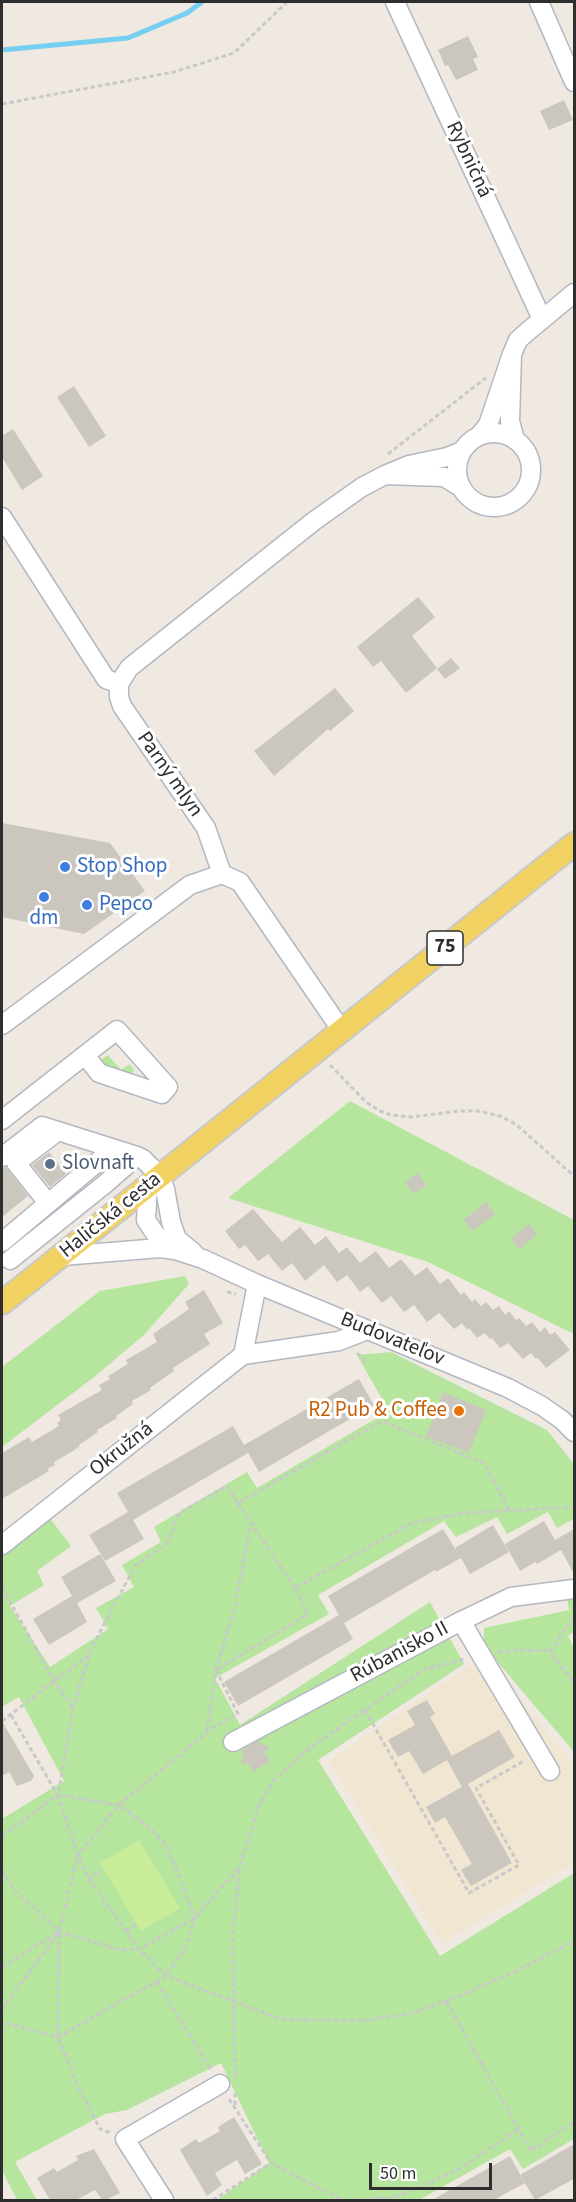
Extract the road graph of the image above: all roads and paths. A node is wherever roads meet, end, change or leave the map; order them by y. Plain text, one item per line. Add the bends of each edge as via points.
1 (287, 2) edge
2 (395, 2) edge
3 (539, 2) edge
4 (574, 81) edge
5 (2, 104) edge
6 (574, 293) edge
7 (542, 319) junction
8 (512, 354) junction
9 (488, 376) dead end
10 (479, 436) junction
11 (515, 440) junction
12 (462, 451) junction
13 (385, 456) dead end
14 (385, 475) junction
15 (462, 488) junction
16 (2, 517) edge
17 (119, 684) junction
18 (574, 844) edge
19 (222, 874) junction
20 (2, 1026) edge
21 (342, 1031) junction
22 (317, 1050) junction
23 (85, 1055) dead end
24 (2, 1120) edge
25 (58, 1131) junction
26 (113, 1149) junction
27 (137, 1156) junction
28 (2, 1157) edge
29 (574, 1176) edge
30 (154, 1181) junction
31 (48, 1203) junction
32 (2, 1242) edge
33 (175, 1250) junction
34 (6, 1254) edge
35 (62, 1256) junction
36 (202, 1259) junction
37 (27, 1282) junction
38 (257, 1284) junction
39 (2, 1303) edge
40 (367, 1330) junction
41 (243, 1355) junction
42 (574, 1432) edge
43 (238, 1503) junction
44 (574, 1507) edge
45 (509, 1510) junction
46 (250, 1522) junction
47 (2, 1545) edge
48 (2, 1587) edge
49 (295, 1588) junction
50 (574, 1589) edge
51 (574, 1617) edge
52 (460, 1621) junction
53 (550, 1651) junction
54 (89, 1655) junction
55 (479, 1655) junction
56 (216, 1670) junction
57 (54, 1681) junction
58 (574, 1683) edge
59 (73, 1708) junction
60 (365, 1710) junction
61 (11, 1715) junction
62 (2, 1721) edge
63 (207, 1732) junction
64 (233, 1742) dead end
65 (539, 1753) junction
66 (550, 1770) dead end
67 (58, 1795) junction
68 (118, 1805) junction
69 (2, 1836) edge
70 (78, 1855) junction
71 (240, 1866) junction
72 (100, 1870) dead end
73 (2, 1871) edge
74 (89, 1879) junction
75 (195, 1918) junction
76 (136, 1924) dead end
77 (126, 1931) junction
78 (59, 1932) junction
79 (574, 1941) edge
80 (139, 1949) junction
81 (2, 1967) edge
82 (166, 1976) junction
83 (157, 1982) junction
84 (447, 2001) junction
85 (235, 2002) junction
86 (2, 2009) edge
87 (2, 2022) edge
88 (58, 2037) junction
89 (220, 2084) junction
90 (235, 2109) junction
91 (574, 2122) edge
92 (518, 2130) junction
93 (125, 2139) junction
94 (271, 2163) junction
95 (164, 2200) edge
96 (213, 2200) edge
97 (342, 2200) edge
98 (358, 2200) edge

1 - 5 path via 234,53 174,72
2 - 7 street, Rybničná
3 - 4 street
6 - 7 street
7 - 8 street via 518,340
8 - 10 street via 488,425
8 - 11 street via 510,421
9 - 13 path
10 - 11 street via 499,433
10 - 12 street
11 - 15 street via 527,453 531,471 520,495 505,505 487,506
12 - 14 street
12 - 15 street via 457,467
14 - 15 street via 444,477
14 - 17 street via 315,521 129,668
16 - 17 street via 106,679
17 - 19 street, Parný mlyn via 125,711 206,828
18 - 21 main road, 75
19 - 20 street via 190,885
19 - 21 street via 240,882
21 - 22 main road, 75
22 - 29 path via 380,1112 410,1117 478,1111 500,1116 517,1125
22 - 30 main road, Haličská cesta / 75
23 - 24 street
25 - 26 street
25 - 28 street via 42,1126
25 - 31 street via 16,1163
26 - 27 street
26 - 31 street
27 - 30 street via 143,1159
27 - 34 street via 105,1184
30 - 33 street, Budovateľov via 146,1220 156,1235
30 - 35 main road, Haličská cesta / 75
30 - 36 street, Budovateľov via 165,1189 177,1239
31 - 32 street
33 - 35 street, Budovateľov
33 - 36 street, Budovateľov
34 - 37 street
35 - 37 main road, Haličská cesta / 75
36 - 38 street, Budovateľov
37 - 39 main road, Haličská cesta / 75
38 - 40 street, Budovateľov
38 - 41 street
40 - 41 street, Okružná via 339,1341
40 - 42 street, Budovateľov via 508,1388 542,1406
41 - 47 street, Okružná
43 - 45 path via 381,1421 484,1463
43 - 46 path
43 - 54 path via 227,1486 179,1513 167,1543 135,1566
44 - 45 path
45 - 49 path via 412,1523
46 - 49 path
46 - 56 path via 235,1607
48 - 57 path
49 - 56 path via 308,1614
50 - 52 street, Rúbanisko II via 511,1597
51 - 53 path
52 - 55 street
52 - 64 street, Rúbanisko II
53 - 55 path
53 - 58 path
54 - 57 path
54 - 59 path
55 - 60 path via 423,1670
55 - 65 street
56 - 63 path
56 - 63 path via 238,1714
57 - 59 path
57 - 61 path
59 - 67 path
60 - 65 path via 469,1893 519,1864 476,1788
60 - 71 path via 307,1750 274,1780 259,1805
61 - 62 path
61 - 67 path
63 - 68 path
65 - 66 street
67 - 68 path
67 - 69 path
67 - 70 path
68 - 70 path
68 - 75 path via 167,1846
70 - 74 path
70 - 78 path
71 - 75 path
71 - 85 path via 233,1934
72 - 74 path
73 - 78 path via 13,1888
74 - 77 path
75 - 80 path
75 - 82 path via 188,1943
76 - 77 path
77 - 80 path
78 - 80 path via 121,1950
78 - 81 path
78 - 86 path
78 - 88 path
79 - 84 path
80 - 82 path
82 - 83 path
82 - 85 path
83 - 88 path
83 - 89 path
84 - 85 path via 409,2014 359,2021 281,2019
84 - 92 path
85 - 90 path
87 - 88 path
88 - 93 path via 100,2129
89 - 90 path
89 - 93 street
90 - 94 path
91 - 92 path via 531,2151
92 - 98 path via 454,2172 395,2197
93 - 95 street
94 - 96 path
94 - 97 path

